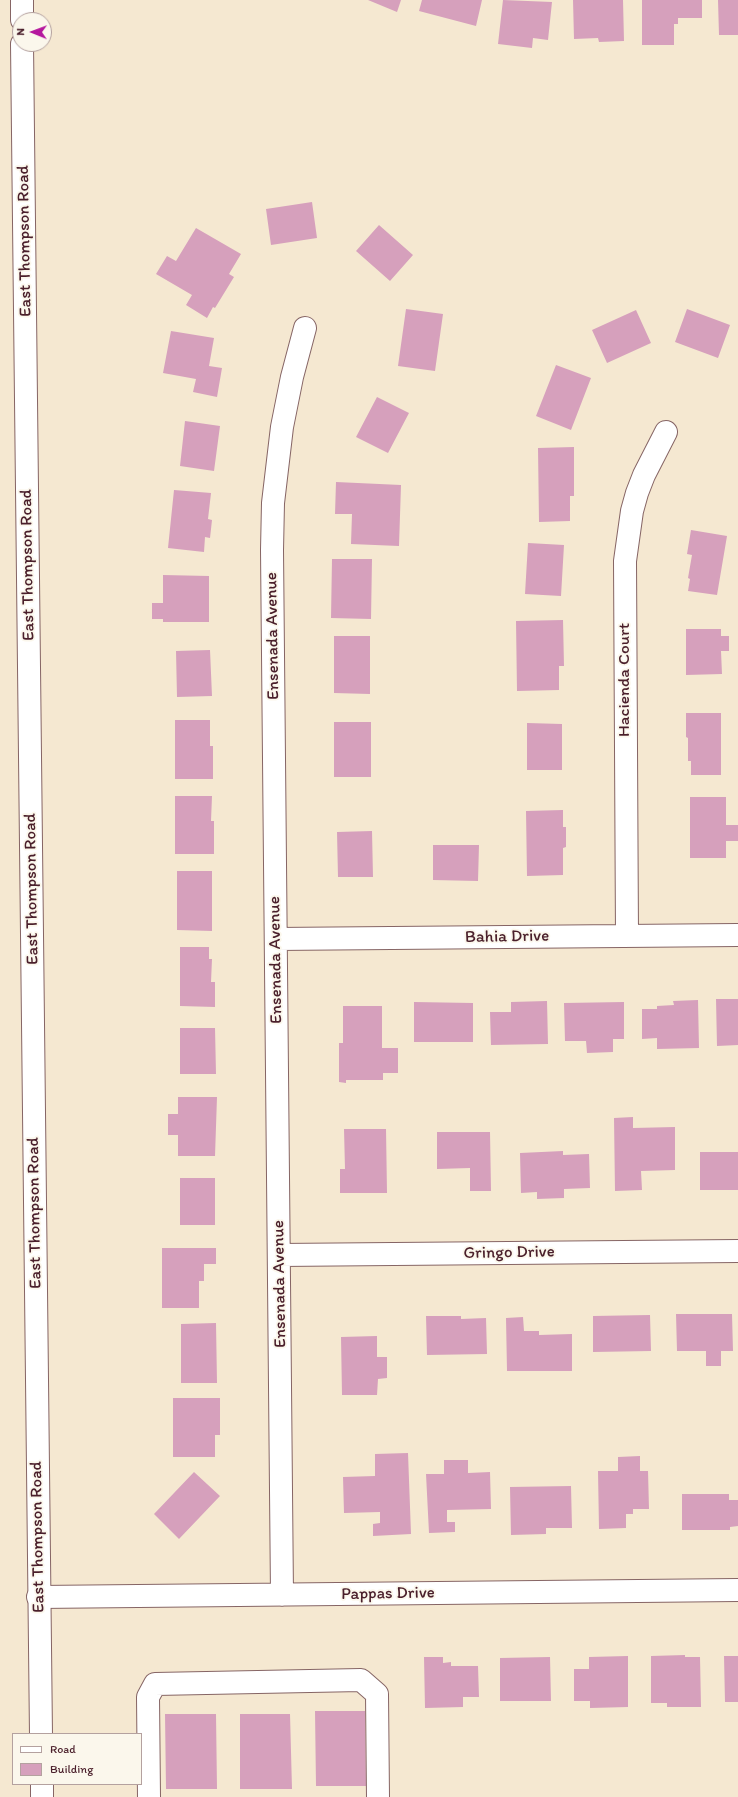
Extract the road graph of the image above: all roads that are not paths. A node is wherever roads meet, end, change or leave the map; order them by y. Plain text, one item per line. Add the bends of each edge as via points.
1 (22, 0) edge
2 (22, 12) edge
3 (22, 52) edge
4 (305, 328) dead end
5 (666, 432) dead end
6 (738, 935) edge
7 (627, 936) junction
8 (276, 939) junction
9 (738, 1251) edge
10 (279, 1255) junction
11 (738, 1590) edge
12 (282, 1595) junction
13 (38, 1597) junction
14 (41, 1733) edge
15 (42, 1785) edge
16 (42, 1797) edge
17 (149, 1797) edge
18 (378, 1797) edge

1 - 2 street
3 - 13 street, East Thompson Road
4 - 8 street, Ensenada Avenue via 282,427 273,503
5 - 7 street, Hacienda Court via 637,493 625,560
6 - 7 street, Bahia Drive
7 - 8 street, Bahia Drive
8 - 10 street, Ensenada Avenue
9 - 10 street, Gringo Drive
10 - 12 street, Ensenada Avenue
11 - 12 street, Pappas Drive
12 - 13 street, Pappas Drive
13 - 14 street, East Thompson Road
15 - 16 street
17 - 18 street via 148,1697 155,1684 361,1680 377,1694

